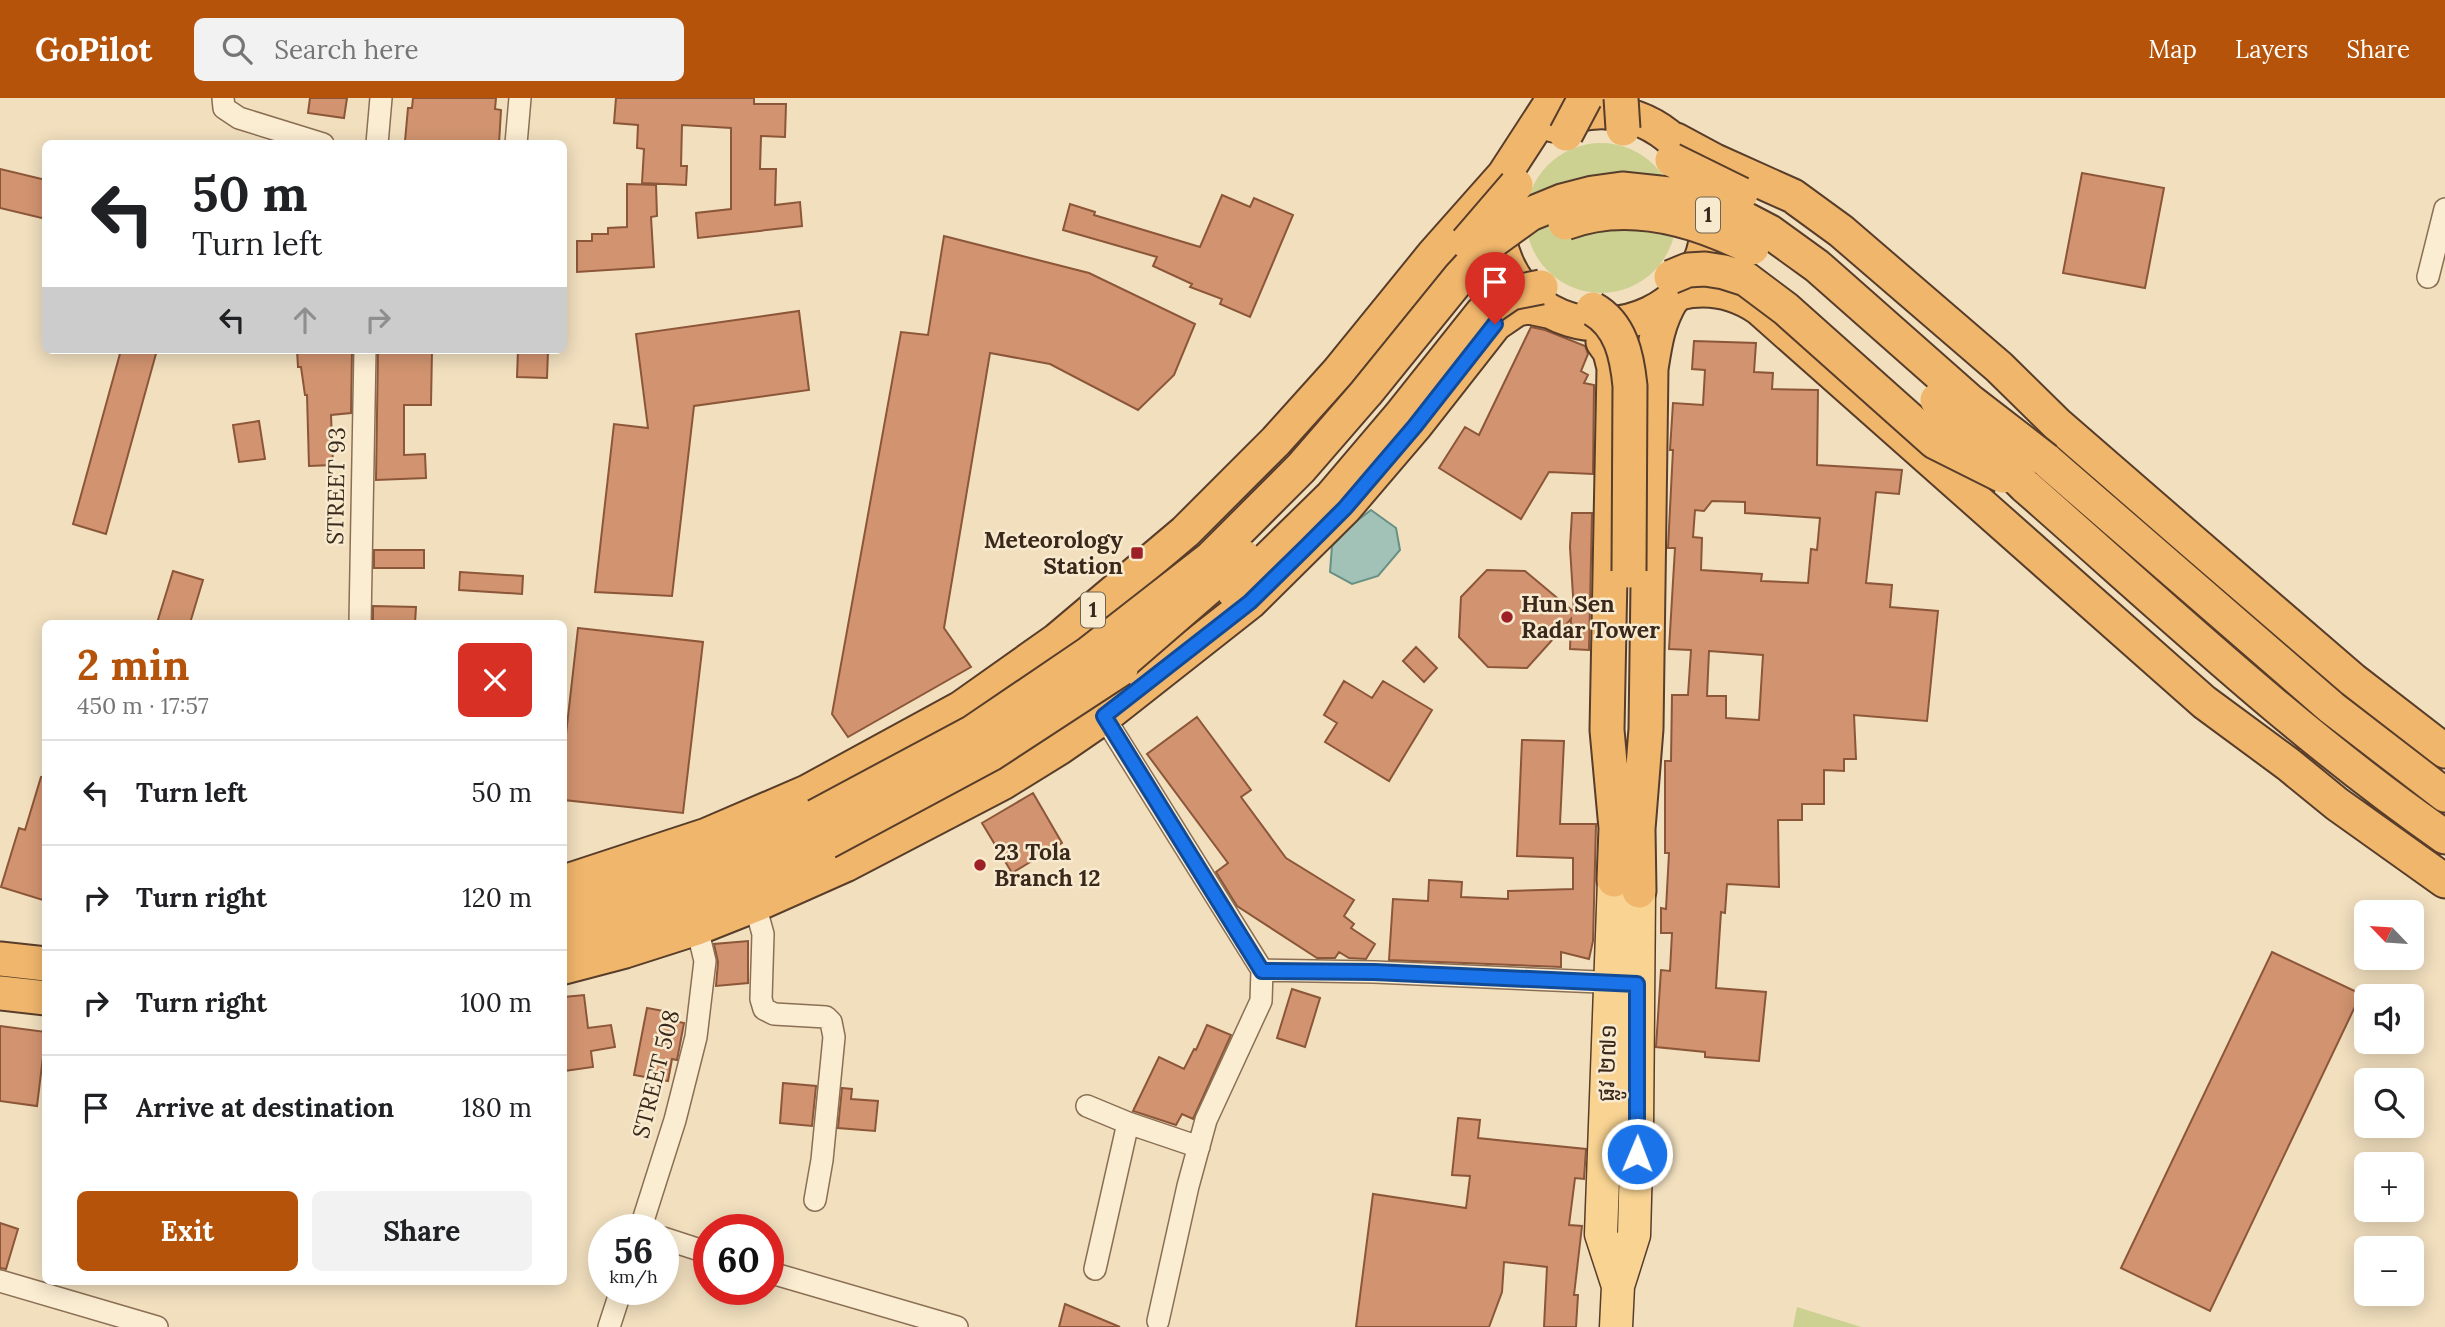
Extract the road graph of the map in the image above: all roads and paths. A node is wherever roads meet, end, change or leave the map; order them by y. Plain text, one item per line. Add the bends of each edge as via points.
1 (223, 98) edge
2 (381, 98) edge
3 (520, 98) edge
4 (1554, 98) edge
5 (1585, 98) edge
6 (1659, 98) edge
7 (1622, 114) edge
8 (1566, 134) junction
9 (310, 140) edge
10 (377, 140) edge
11 (516, 140) edge
12 (1525, 145) junction
13 (1672, 145) junction
14 (1510, 180) junction
15 (2445, 209) edge
16 (1701, 259) junction
17 (2428, 277) dead end
18 (1674, 290) junction
19 (1545, 299) junction
20 (1586, 316) junction
21 (365, 354) edge
22 (2057, 424) junction
23 (2046, 460) junction
24 (2003, 495) junction
25 (1149, 563) junction
26 (360, 620) edge
27 (1208, 635) junction
28 (1046, 648) junction
29 (1096, 666) junction
30 (1101, 719) junction
31 (2445, 751) edge
32 (2445, 795) edge
33 (1615, 809) junction
34 (822, 829) junction
35 (2445, 837) edge
36 (567, 881) edge
37 (2445, 881) edge
38 (1627, 885) junction
39 (755, 905) junction
40 (567, 907) edge
41 (697, 928) junction
42 (567, 937) edge
43 (0, 959) edge
44 (42, 964) edge
45 (567, 966) edge
46 (1262, 971) junction
47 (1624, 983) junction
48 (0, 993) edge
49 (42, 998) edge
50 (1087, 1106) dead end
51 (1128, 1123) junction
52 (1199, 1147) junction
53 (815, 1200) dead end
54 (645, 1214) edge
55 (1095, 1269) dead end
56 (784, 1277) edge
57 (0, 1281) edge
58 (616, 1305) edge
59 (1158, 1321) dead end
60 (157, 1327) edge
61 (609, 1327) edge
62 (957, 1327) edge
63 (1616, 1327) edge

1 - 9 street via 224,108 239,118
2 - 10 street
3 - 11 street
4 - 12 highway, 1
5 - 8 highway, bridge
6 - 13 highway, 1
7 - 8 highway
7 - 13 highway via 1649,139
8 - 14 highway
12 - 13 highway via 1559,122 1599,111 1632,116
12 - 14 highway, 1
13 - 16 highway, 1 via 1698,170 1705,191 1708,227
13 - 18 highway, bridge via 1689,192 1692,218
13 - 22 highway via 1793,196 1842,230
13 - 23 highway, bridge via 1830,248 1984,383
14 - 19 highway, bridge via 1512,237
14 - 25 highway, 1 via 1434,254 1276,441
14 - 29 highway, bridge via 1287,455 1161,574
15 - 17 street
16 - 18 highway, 1
16 - 24 highway via 1728,254 1741,259 1796,297 1945,430
18 - 20 highway
18 - 24 highway via 1721,291 1742,297
18 - 24 highway, bridge via 1688,271 1705,269 1746,279
18 - 38 highway via 1656,331 1651,369 1646,729 1638,829
19 - 20 highway via 1568,304
19 - 27 highway via 1517,309 1495,324 1345,508 1250,602
19 - 29 highway, bridge via 1511,293 1482,313 1332,495 1199,623
20 - 33 highway via 1610,352 1614,368 1607,730
20 - 33 highway, bridge via 1607,317 1614,326 1628,363 1630,386 1626,728
21 - 26 street, STREET 93
22 - 24 highway
22 - 31 highway via 2353,680
23 - 29 highway, bridge via 1971,402 1817,266 1770,232 1688,195 1622,189 1593,193 1530,214 1494,240 1301,468
23 - 32 highway via 2332,708
24 - 29 highway, bridge via 1955,416 1815,292 1759,251 1684,220 1648,213 1596,216 1539,234 1508,257 1317,483 1227,573
24 - 35 highway via 2360,776
24 - 37 highway via 2204,702
25 - 27 highway
25 - 28 highway, 1
27 - 30 highway
28 - 30 highway
28 - 36 highway, 1 via 961,708 807,792 707,835
29 - 34 highway, bridge via 973,732
30 - 39 highway via 1004,782 845,865
30 - 46 street
33 - 38 highway
34 - 40 highway
34 - 42 highway via 693,898
38 - 47 main road, ផ្លូវ ២៧១
39 - 41 highway
39 - 53 street via 763,934 764,1009 774,1014 826,1017 834,1037
41 - 45 highway
41 - 54 street, STREET 508 via 705,961 696,1037
43 - 44 highway
46 - 47 street
46 - 52 street via 1261,1001 1206,1120
47 - 63 main road, ផ្លូវ ២៧១ via 1637,1128 1634,1235 1618,1286
48 - 49 highway
50 - 51 street
51 - 52 street
51 - 55 street
52 - 59 street
56 - 62 street
57 - 60 street
58 - 61 street

